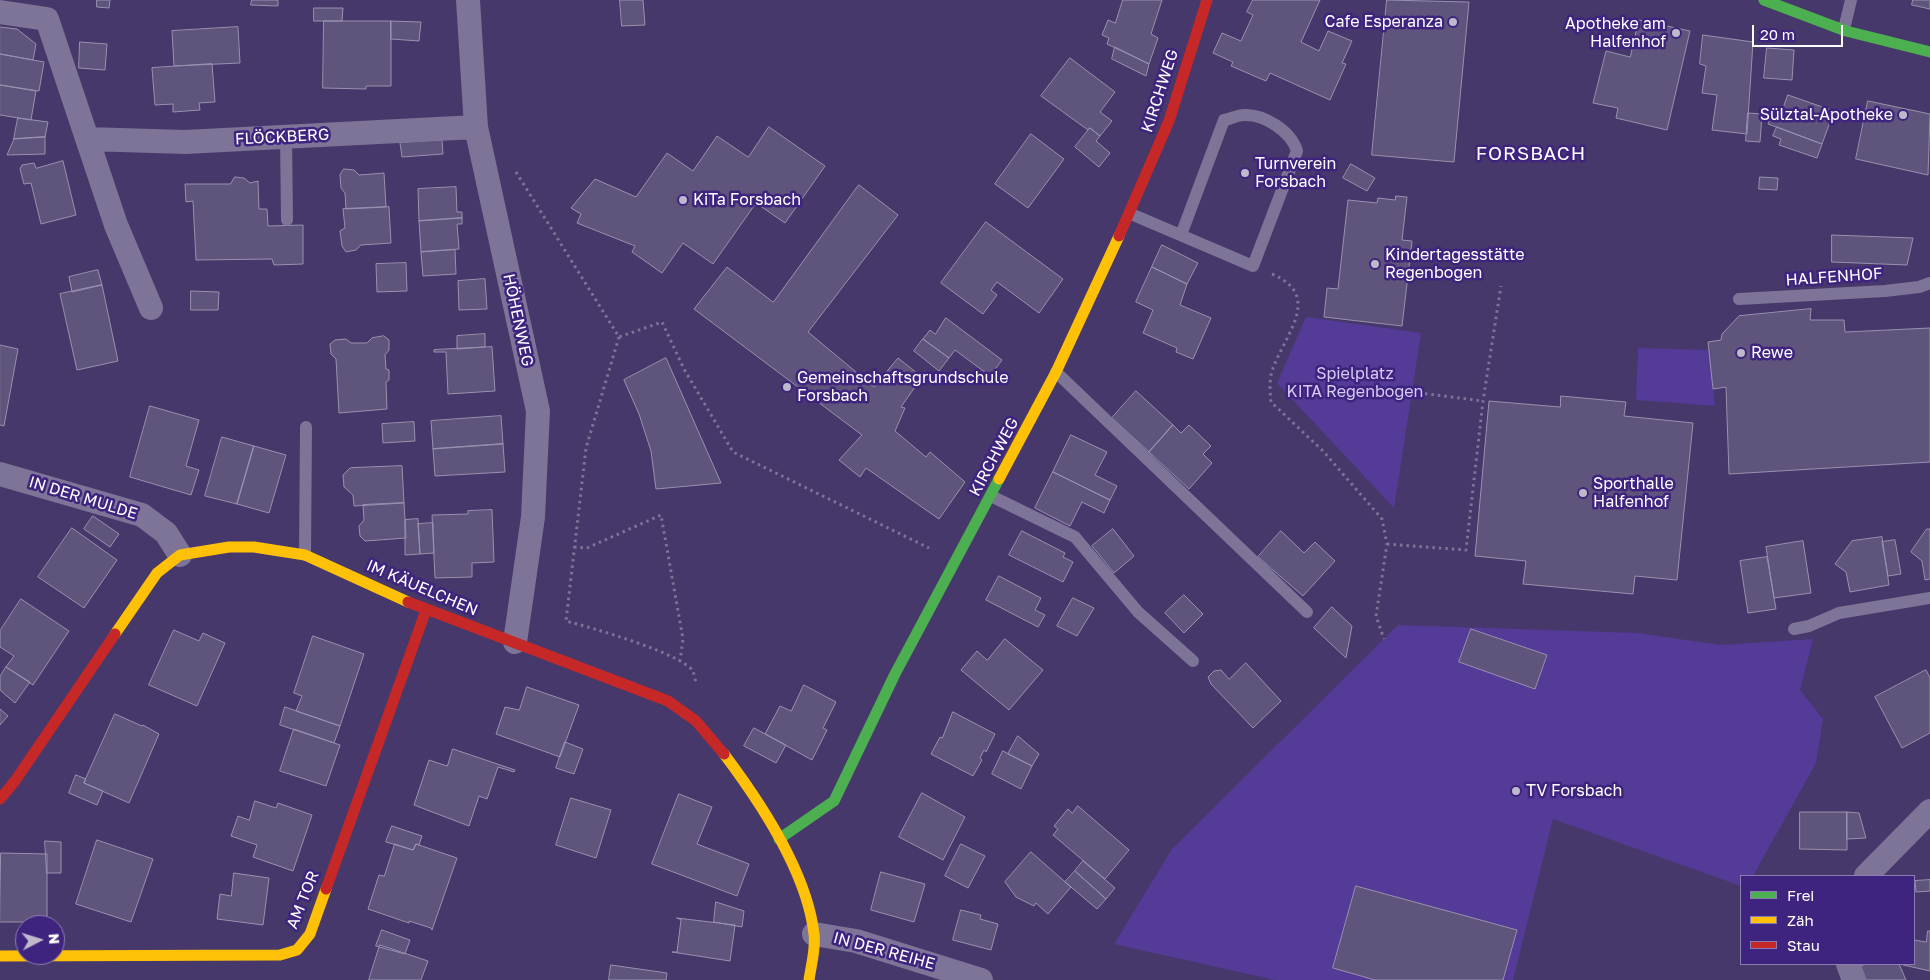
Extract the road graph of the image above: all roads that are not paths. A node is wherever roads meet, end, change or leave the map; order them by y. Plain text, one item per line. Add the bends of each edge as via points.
1 (468, 0) edge
2 (1207, 0) edge
3 (1764, 0) edge
4 (1851, 0) edge
5 (0, 12) edge
6 (1844, 29) junction
7 (1930, 52) edge
8 (476, 127) junction
9 (286, 136) junction
10 (87, 139) junction
11 (1131, 214) junction
12 (287, 220) dead end
13 (1181, 235) junction
14 (1930, 283) edge
15 (1739, 299) dead end
16 (151, 308) dead end
17 (1056, 372) junction
18 (306, 427) dead end
19 (0, 474) edge
20 (991, 496) junction
21 (180, 555) junction
22 (305, 555) junction
23 (1930, 598) edge
24 (426, 610) junction
25 (1306, 612) dead end
26 (1794, 629) dead end
27 (515, 642) junction
28 (1193, 661) dead end
29 (0, 799) edge
30 (1930, 811) edge
31 (779, 839) junction
32 (1867, 875) edge
33 (814, 934) junction
34 (0, 956) edge
35 (1848, 965) edge
36 (809, 980) edge
37 (982, 980) edge
38 (1854, 980) edge

1 - 8 street, HÖHENWEG
2 - 11 street, KIRCHWEG via 1168,121
3 - 6 street
4 - 6 lane
5 - 10 street via 47,19
6 - 7 street
8 - 9 street, FLÖCKBERG
8 - 27 street, HÖHENWEG via 538,412 533,517
9 - 10 street, FLÖCKBERG via 185,142
9 - 12 lane
10 - 16 street via 116,225
11 - 13 lane
11 - 17 street, KIRCHWEG
13 - 13 lane via 1224,120 1243,114 1260,118 1286,132 1297,151 1253,266
14 - 15 lane, HALFENHOF via 1885,291
17 - 20 street, KIRCHWEG
17 - 25 lane
18 - 22 lane
19 - 21 street, IN DER MULDE via 142,515 166,533
20 - 28 lane via 1075,537 1138,612
20 - 31 street, KIRCHWEG via 895,674 834,801
21 - 22 street, IM KÄUELCHEN via 254,546
21 - 29 street, IM KÄUELCHEN via 157,573
22 - 24 street, IM KÄUELCHEN
23 - 26 lane via 1839,612
24 - 27 street, IM KÄUELCHEN
24 - 34 street, AM TOR via 310,934 296,950 280,955
27 - 31 street, IM KÄUELCHEN via 668,701 695,719 747,788
30 - 32 street
31 - 33 street, IM KÄUELCHEN via 802,886
33 - 36 street
33 - 37 street, IN DER REIHE via 856,940
35 - 38 street

